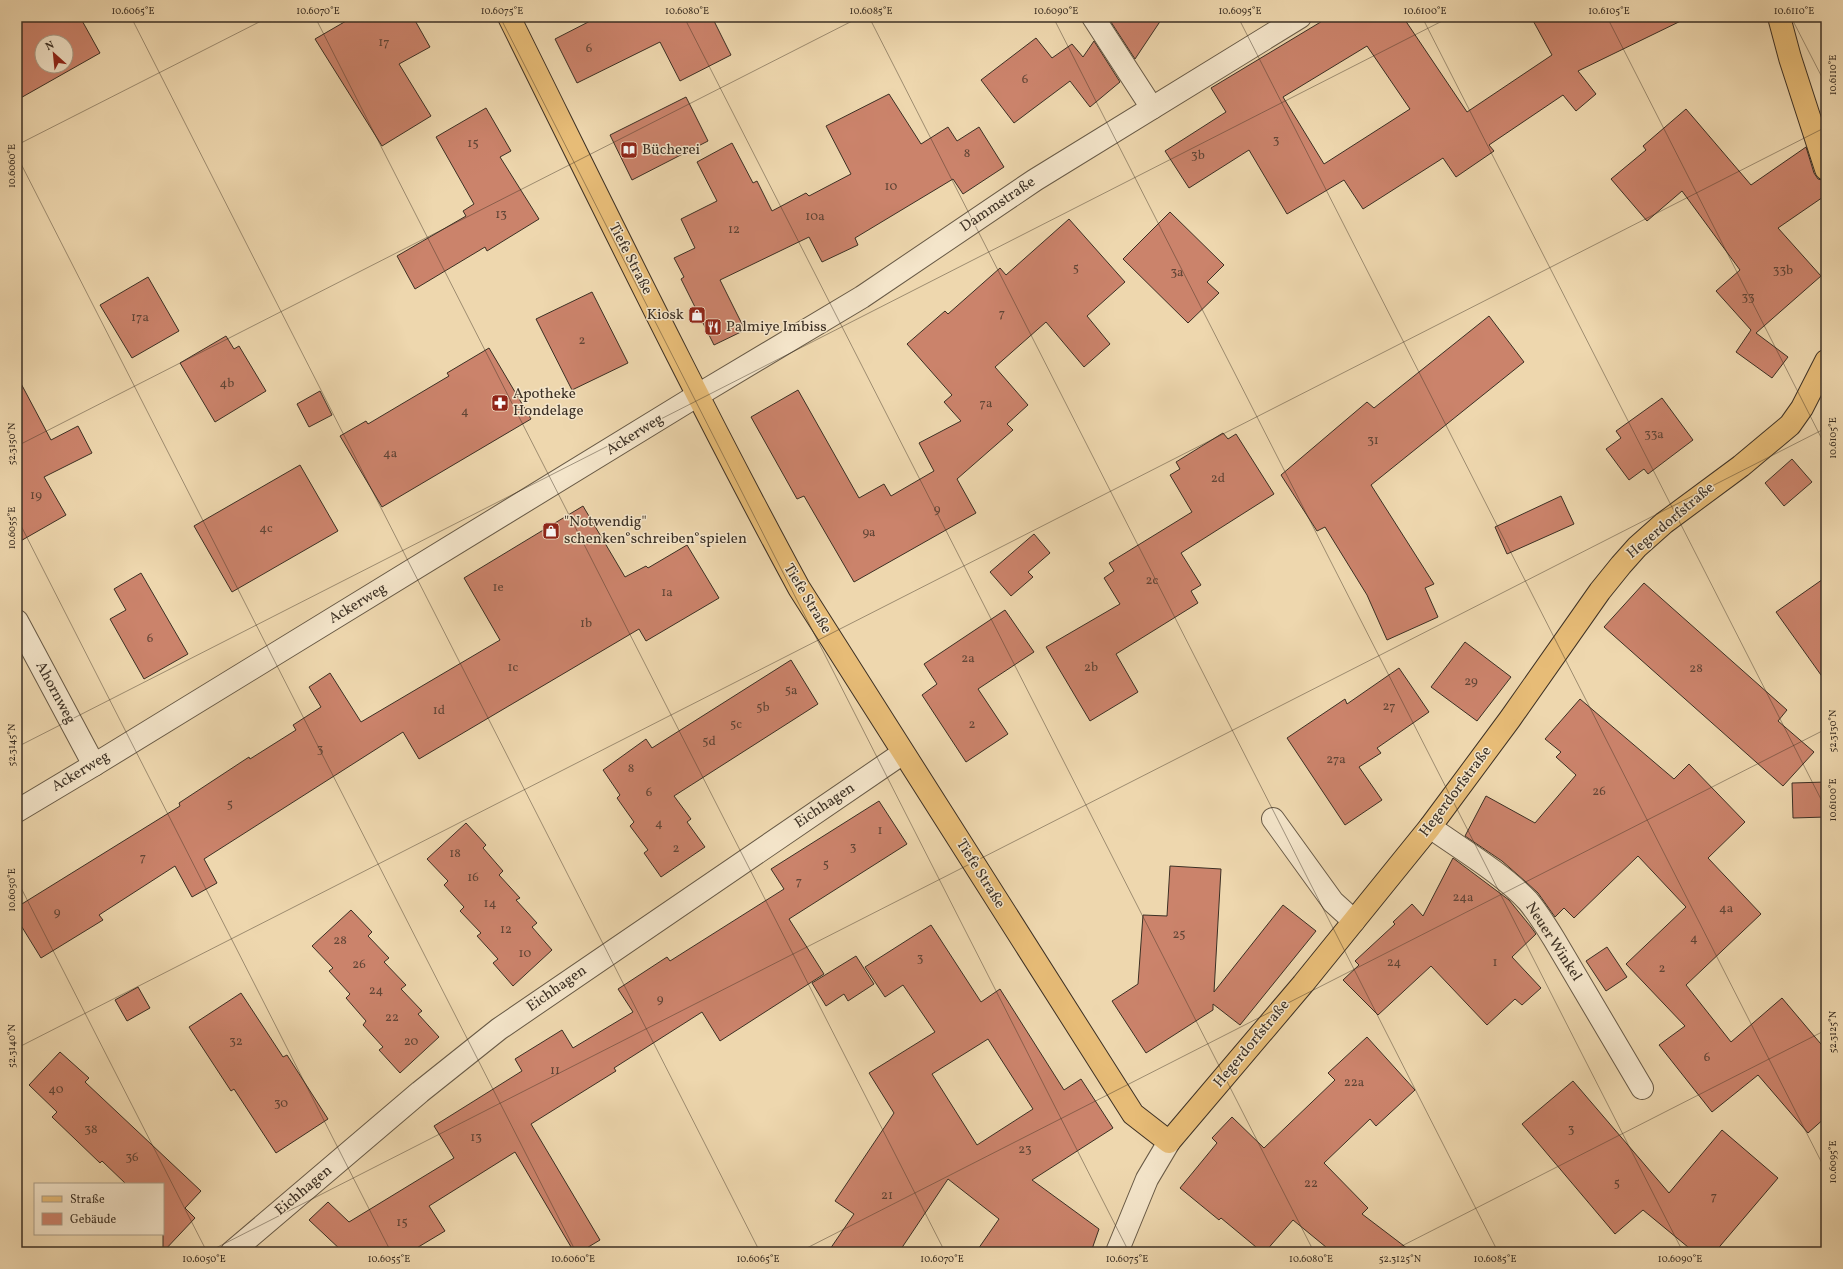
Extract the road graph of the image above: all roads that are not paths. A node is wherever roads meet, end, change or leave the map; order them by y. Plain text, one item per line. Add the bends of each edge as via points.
1 (509, 17) edge
2 (1093, 17) edge
3 (1300, 17) edge
4 (1779, 17) edge
5 (1152, 108) junction
6 (1826, 169) edge
7 (1826, 361) edge
8 (698, 395) junction
9 (17, 621) edge
10 (903, 753) junction
11 (94, 765) junction
12 (17, 811) edge
13 (1273, 820) dead end
14 (1430, 827) junction
15 (1354, 921) junction
16 (1642, 1088) dead end
17 (1169, 1142) junction
18 (232, 1252) edge
19 (1117, 1252) edge

1 - 8 main road, Tiefe Straße
2 - 5 street
3 - 5 street, Dammstraße
4 - 6 main road
5 - 8 street, Dammstraße via 1035,180 862,297
7 - 14 main road, Hegerdorfstraße via 1802,408 1790,425 1741,466 1664,523 1621,565
8 - 10 main road, Tiefe Straße via 799,588
8 - 11 street, Ackerweg
9 - 11 street, Ahornweg
10 - 17 main road, Tiefe Straße via 1133,1114
10 - 18 street, Eichhagen via 499,1029 414,1097
11 - 12 street, Ackerweg
13 - 15 street via 1333,902
14 - 15 main road, Hegerdorfstraße
14 - 16 street, Neuer Winkel via 1511,885 1532,906
15 - 17 main road, Hegerdorfstraße
17 - 19 street, Hegerdorfstraße via 1147,1179

